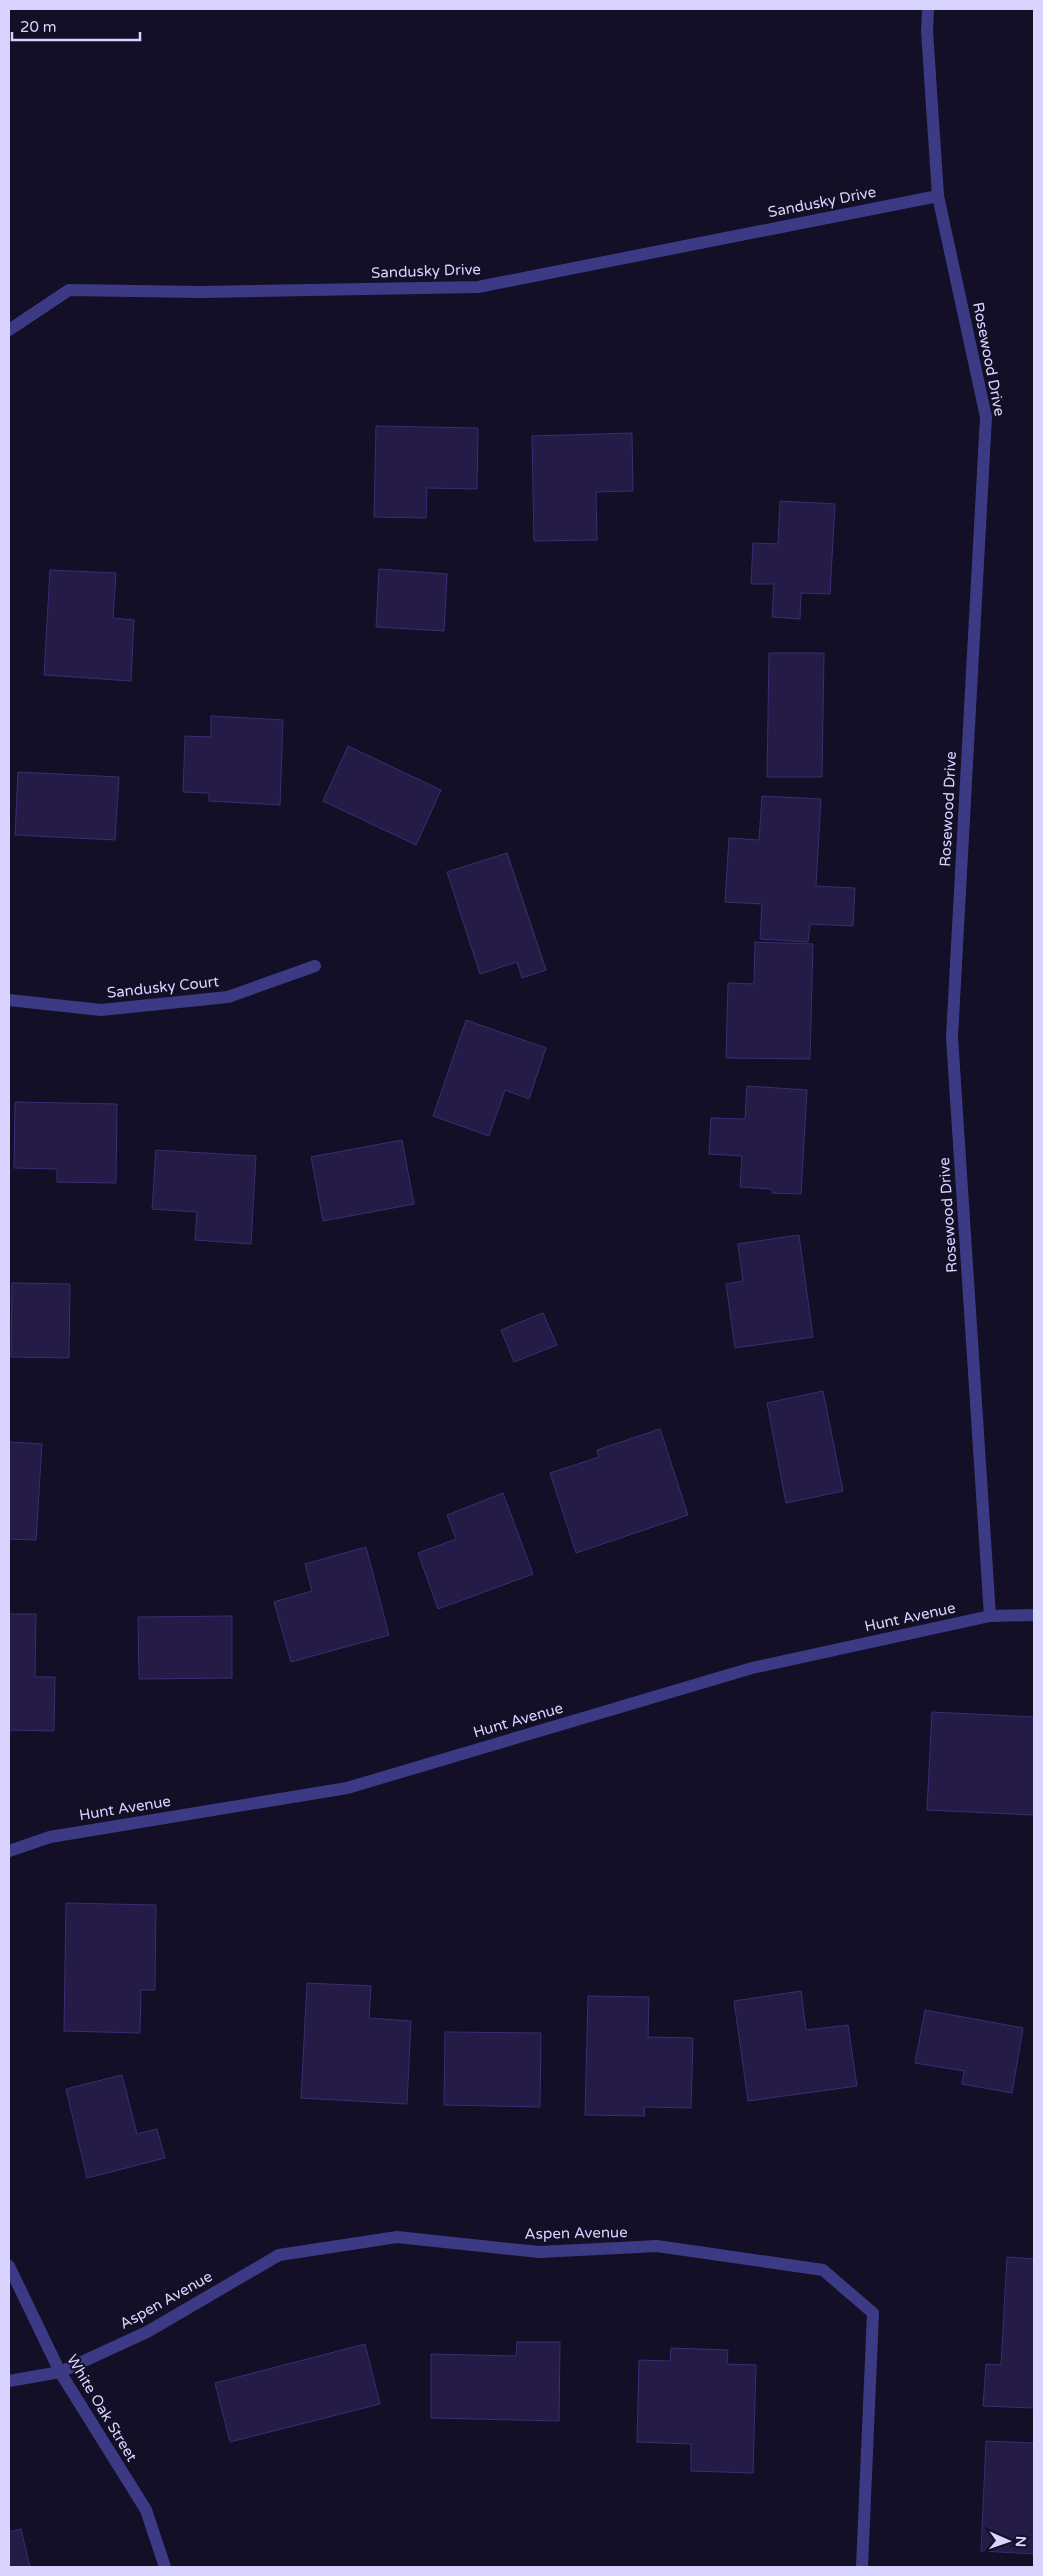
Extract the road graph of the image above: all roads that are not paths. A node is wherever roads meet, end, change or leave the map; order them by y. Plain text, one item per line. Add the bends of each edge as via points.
1 (928, 9) edge
2 (938, 196) junction
3 (9, 330) edge
4 (315, 966) dead end
5 (9, 1000) edge
6 (1034, 1615) edge
7 (990, 1616) junction
8 (9, 1851) edge
9 (9, 2266) edge
10 (60, 2372) junction
11 (9, 2381) edge
12 (164, 2567) edge
13 (862, 2567) edge

1 - 2 street, Rosewood Drive
2 - 3 street, Sandusky Drive via 478,287 201,292 69,290
2 - 7 street, Rosewood Drive via 986,417 952,1037
4 - 5 street, Sandusky Court via 228,997 101,1010
6 - 7 street, Hunt Avenue
7 - 8 street, Hunt Avenue via 752,1668 346,1788 50,1837
9 - 10 street, White Oak Street
10 - 11 street, Aspen Avenue
10 - 12 street, White Oak Street via 146,2510
10 - 13 street, Aspen Avenue via 147,2332 279,2255 397,2237 539,2252 656,2246 823,2270 874,2313

